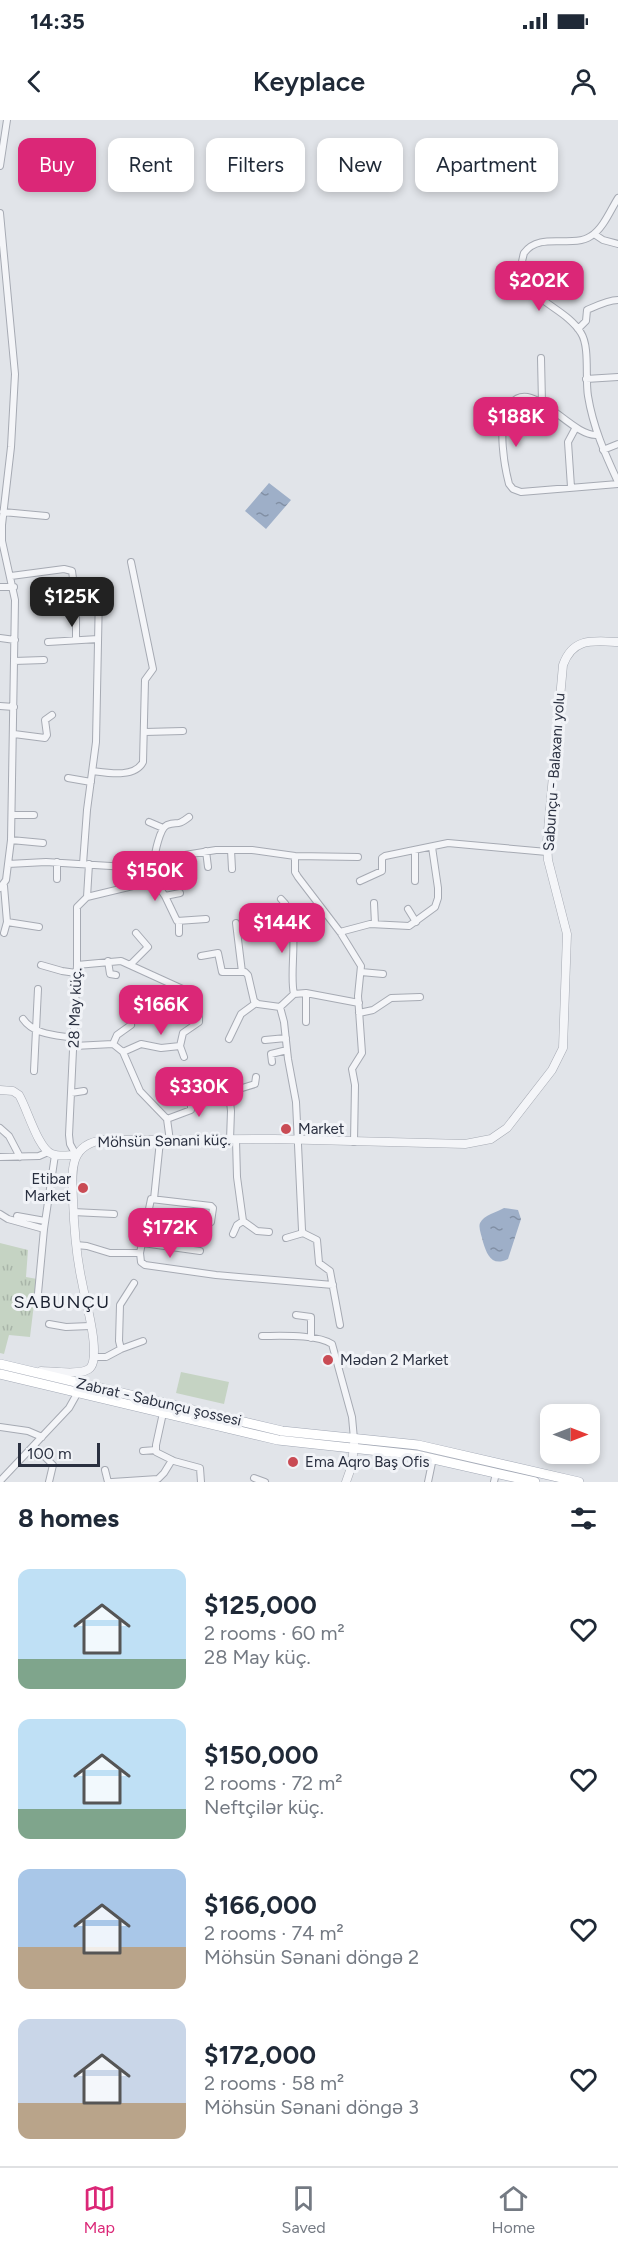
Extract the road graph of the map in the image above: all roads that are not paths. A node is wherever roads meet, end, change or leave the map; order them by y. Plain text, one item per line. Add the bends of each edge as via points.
1 (7, 120) edge
2 (0, 166) edge
3 (618, 198) edge
4 (0, 213) edge
5 (594, 234) junction
6 (618, 244) edge
7 (3, 269) edge
8 (618, 300) edge
9 (578, 328) junction
10 (541, 358) dead end
11 (618, 377) edge
12 (586, 379) junction
13 (542, 403) junction
14 (504, 416) junction
15 (531, 425) dead end
16 (575, 429) junction
17 (597, 435) junction
18 (618, 444) edge
19 (603, 450) junction
20 (618, 483) edge
21 (571, 487) junction
22 (3, 488) edge
23 (3, 512) junction
24 (46, 516) dead end
25 (1, 541) edge
26 (131, 562) dead end
27 (11, 576) junction
28 (0, 587) edge
29 (14, 587) junction
30 (99, 593) dead end
31 (0, 638) edge
32 (98, 639) junction
33 (15, 640) junction
34 (76, 640) junction
35 (48, 642) dead end
36 (618, 642) edge
37 (44, 660) dead end
38 (14, 661) junction
39 (0, 706) edge
40 (14, 707) junction
41 (52, 715) dead end
42 (183, 731) dead end
43 (145, 732) junction
44 (14, 734) junction
45 (93, 771) junction
46 (68, 778) dead end
47 (92, 782) junction
48 (12, 816) junction
49 (34, 816) dead end
50 (189, 817) dead end
51 (149, 822) dead end
52 (163, 828) junction
53 (11, 840) junction
54 (43, 843) dead end
55 (432, 847) junction
56 (231, 850) junction
57 (415, 850) junction
58 (206, 851) junction
59 (547, 852) junction
60 (295, 856) junction
61 (358, 857) dead end
62 (155, 861) junction
63 (57, 862) junction
64 (8, 864) junction
65 (86, 864) junction
66 (208, 867) dead end
67 (232, 869) dead end
68 (183, 876) dead end
69 (57, 879) dead end
70 (360, 881) dead end
71 (415, 881) dead end
72 (156, 883) junction
73 (2, 887) edge
74 (180, 893) dead end
75 (165, 896) junction
76 (87, 897) junction
77 (281, 899) dead end
78 (374, 903) dead end
79 (408, 909) dead end
80 (206, 919) dead end
81 (291, 919) junction
82 (273, 920) dead end
83 (7, 922) junction
84 (179, 922) junction
85 (416, 922) junction
86 (236, 923) dead end
87 (375, 924) junction
88 (39, 927) dead end
89 (340, 932) junction
90 (4, 933) dead end
91 (136, 933) dead end
92 (178, 933) dead end
93 (201, 956) dead end
94 (108, 961) junction
95 (130, 964) junction
96 (41, 965) dead end
97 (77, 965) junction
98 (242, 972) junction
99 (361, 972) junction
100 (76, 973) junction
101 (285, 973) dead end
102 (294, 974) junction
103 (383, 974) dead end
104 (116, 975) dead end
105 (38, 989) dead end
106 (306, 993) junction
107 (294, 994) junction
108 (420, 997) dead end
109 (359, 1003) junction
110 (256, 1004) junction
111 (280, 1008) junction
112 (359, 1013) junction
113 (23, 1019) dead end
114 (306, 1022) dead end
115 (131, 1025) dead end
116 (35, 1030) junction
117 (74, 1038) junction
118 (286, 1038) junction
119 (229, 1039) dead end
120 (265, 1041) dead end
121 (113, 1044) junction
122 (74, 1046) junction
123 (180, 1046) junction
124 (286, 1050) junction
125 (123, 1052) junction
126 (184, 1057) dead end
127 (272, 1062) dead end
128 (34, 1071) dead end
129 (256, 1077) dead end
130 (206, 1084) dead end
131 (0, 1090) edge
132 (84, 1091) dead end
133 (71, 1093) junction
134 (167, 1119) junction
135 (0, 1128) edge
136 (296, 1139) junction
137 (233, 1140) junction
138 (160, 1141) junction
139 (170, 1141) junction
140 (354, 1142) junction
141 (52, 1154) junction
142 (76, 1155) junction
143 (0, 1157) edge
144 (20, 1157) junction
145 (153, 1199) junction
146 (73, 1212) junction
147 (0, 1214) edge
148 (114, 1214) dead end
149 (17, 1216) dead end
150 (45, 1221) junction
151 (243, 1221) junction
152 (211, 1222) dead end
153 (44, 1229) junction
154 (269, 1232) dead end
155 (303, 1233) junction
156 (233, 1234) dead end
157 (286, 1238) dead end
158 (143, 1243) junction
159 (76, 1245) junction
160 (200, 1251) dead end
161 (140, 1253) junction
162 (134, 1283) dead end
163 (333, 1286) junction
164 (37, 1304) dead end
165 (296, 1315) dead end
166 (49, 1324) dead end
167 (340, 1325) dead end
168 (90, 1326) junction
169 (262, 1336) dead end
170 (311, 1338) junction
171 (142, 1341) dead end
172 (121, 1349) junction
173 (94, 1357) junction
174 (0, 1364) edge
175 (30, 1371) junction
176 (0, 1374) edge
177 (78, 1392) junction
178 (163, 1413) junction
179 (0, 1427) edge
180 (42, 1437) junction
181 (317, 1440) junction
182 (354, 1444) junction
183 (34, 1446) junction
184 (156, 1450) junction
185 (144, 1451) dead end
186 (433, 1458) junction
187 (172, 1460) junction
188 (0, 1467) edge
189 (105, 1470) dead end
190 (8, 1473) junction
191 (254, 1478) dead end
192 (495, 1478) edge
193 (156, 1480) edge
194 (1, 1481) edge
195 (49, 1482) edge
196 (110, 1482) edge
197 (201, 1482) edge
198 (265, 1482) edge
199 (346, 1482) edge
200 (428, 1482) edge
201 (535, 1482) edge
202 (579, 1482) edge

1 - 2 street
3 - 5 street
4 - 7 street
5 - 6 street
5 - 9 street via 582,240 540,243 523,257 526,284
7 - 22 street via 15,374 11,447
8 - 9 street via 587,310 586,321
9 - 12 street via 584,340
10 - 13 street
11 - 12 street
12 - 17 street
13 - 14 street via 517,397
13 - 16 street
14 - 15 street
14 - 21 street via 507,477 513,489 521,492
16 - 17 street
16 - 21 street via 568,442
17 - 19 street
18 - 19 street
19 - 20 street
20 - 21 street
22 - 23 street
23 - 24 street
23 - 25 street
25 - 27 street
26 - 43 street via 153,669 145,680
27 - 29 street
27 - 34 street via 72,571
28 - 29 street
29 - 33 street
30 - 32 street, 28 May küç.
31 - 33 street
32 - 34 street
32 - 45 street, 28 May küç.
33 - 38 street
34 - 35 street
36 - 59 street, Sabunçu - Balaxanı yolu via 581,643 571,650 563,665
37 - 38 street
38 - 40 street
39 - 40 street
40 - 44 street
41 - 44 street via 45,720 45,738
42 - 43 street
43 - 45 street via 140,767 127,772
44 - 48 street
45 - 47 street, 28 May küç.
46 - 47 street
47 - 65 street, 28 May küç.
48 - 49 street
48 - 53 street
50 - 52 street
51 - 52 street
52 - 62 street
53 - 54 street
53 - 64 street
55 - 57 street
55 - 59 street via 455,843
55 - 85 street via 438,898 435,907
56 - 58 street
56 - 60 street
56 - 67 street
57 - 70 street via 385,856 382,871
57 - 71 street
58 - 62 street
58 - 66 street
59 - 140 street, Sabunçu - Balaxanı yolu via 566,926 567,945 565,1040 552,1070 511,1124 491,1139 465,1144
60 - 61 street
60 - 89 street via 297,877
62 - 65 street via 143,868
63 - 64 street
63 - 65 street
63 - 69 street
64 - 73 street
65 - 76 street, 28 May küç.
68 - 72 street
72 - 75 street
72 - 76 street
73 - 83 street
74 - 75 street
75 - 84 street
76 - 97 street, 28 May küç. via 77,907
77 - 81 street
78 - 87 street
79 - 85 street
80 - 84 street
81 - 82 street
81 - 102 street
83 - 88 street
83 - 90 street
84 - 92 street
85 - 87 street via 400,927
86 - 98 street
87 - 89 street
89 - 99 street via 360,963
91 - 95 street via 148,947
93 - 98 street via 218,953 222,972
94 - 95 street
94 - 97 street
94 - 104 street via 110,974
95 - 123 street via 189,992 199,1022 183,1033
96 - 100 street
97 - 100 street, 28 May küç.
98 - 110 street via 248,975
99 - 103 street
99 - 109 street
100 - 117 street, 28 May küç.
101 - 102 street
102 - 107 street
105 - 116 street
106 - 107 street
106 - 109 street
106 - 114 street
107 - 111 street
108 - 112 street via 391,999
109 - 112 street
110 - 111 street
110 - 119 street via 241,1014
111 - 118 street
112 - 140 street via 362,1053 352,1069
113 - 116 street
115 - 121 street via 117,1035
116 - 117 street
116 - 128 street
117 - 122 street, 28 May küç.
118 - 120 street
118 - 124 street
121 - 122 street
121 - 125 street
122 - 133 street, 28 May küç.
123 - 125 street via 141,1044
123 - 126 street
124 - 127 street via 271,1054
124 - 136 street via 296,1102
125 - 134 street via 140,1091
129 - 137 street via 255,1084 229,1092
130 - 134 street via 191,1095 191,1110
131 - 141 street via 19,1095 40,1140
132 - 133 street
133 - 142 street, 28 May küç. via 69,1135
134 - 139 street
135 - 144 street
136 - 137 street, Möhsün Sənani küç.
136 - 140 street, Möhsün Sənani küç.
136 - 155 street
137 - 139 street, Möhsün Sənani küç.
137 - 151 street
138 - 139 street, Möhsün Sənani küç.
138 - 142 street, Möhsün Sənani küç. via 97,1141 85,1145
138 - 145 street
141 - 142 street
141 - 144 street
141 - 150 street
142 - 146 street, Möhsün Sənani küç.
143 - 144 street
145 - 152 street via 210,1206
145 - 158 street
146 - 148 street
146 - 159 street, Möhsün Sənani küç.
147 - 153 street
149 - 150 street
150 - 153 street
151 - 154 street via 257,1232
151 - 156 street
153 - 164 street
155 - 157 street
155 - 163 street via 317,1240 319,1263 330,1271
158 - 160 street
158 - 161 street
159 - 161 street via 110,1253
159 - 168 street, Möhsün Sənani küç.
161 - 163 street via 145,1265
162 - 172 street via 120,1305
163 - 167 street
165 - 170 street via 311,1317
166 - 168 street
168 - 173 street, Möhsün Sənani küç.
169 - 170 street
170 - 182 street via 328,1341 334,1347 352,1417
171 - 172 street
172 - 173 street via 106,1358
173 - 175 street via 92,1366 83,1372
174 - 175 main road, Zabrat - Sabunçu şossesi
175 - 181 main road, Zabrat - Sabunçu şossesi
176 - 177 main road
177 - 178 main road
177 - 180 street
178 - 181 main road via 278,1440
178 - 184 street
179 - 180 street
180 - 183 street
181 - 182 main road
182 - 186 main road
182 - 199 street
182 - 202 main road via 418,1445
183 - 190 street
183 - 195 street via 53,1465
184 - 185 street
184 - 187 street
186 - 192 main road
186 - 200 street
187 - 193 street
187 - 197 street via 200,1468
188 - 190 street
189 - 196 street
190 - 194 street
191 - 198 street
192 - 201 main road
193 - 196 street

